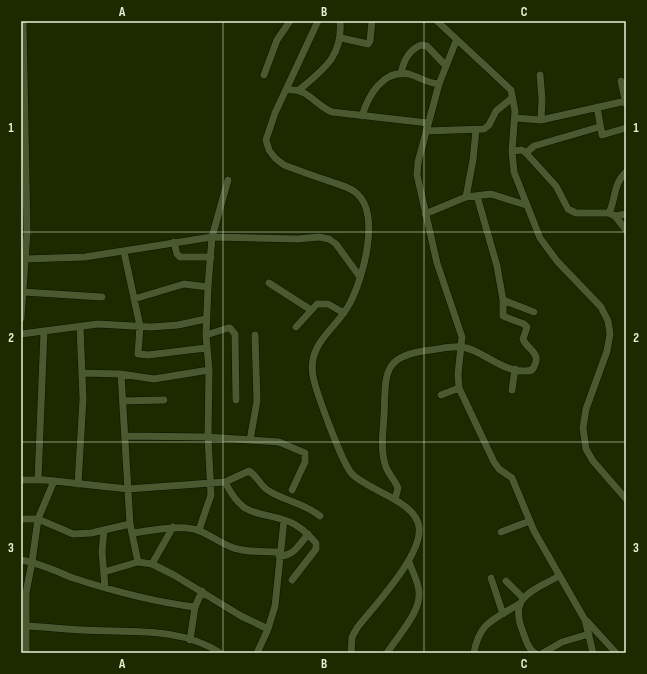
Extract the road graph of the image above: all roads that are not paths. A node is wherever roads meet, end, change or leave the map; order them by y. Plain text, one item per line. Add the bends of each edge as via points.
1 (23, 21) edge
2 (290, 21) edge
3 (318, 21) edge
4 (340, 21) edge
5 (372, 21) edge
6 (437, 21) edge
7 (340, 38) junction
8 (456, 41) junction
9 (446, 66) junction
10 (401, 74) junction
11 (264, 75) dead end
12 (540, 75) dead end
13 (621, 81) dead end
14 (438, 84) junction
15 (286, 90) junction
16 (300, 90) junction
17 (512, 98) junction
18 (626, 102) edge
19 (597, 107) junction
20 (362, 116) junction
21 (515, 118) junction
22 (541, 120) junction
23 (428, 123) junction
24 (599, 127) junction
25 (626, 128) edge
26 (476, 130) junction
27 (426, 131) junction
28 (512, 150) junction
29 (526, 153) junction
30 (626, 172) edge
31 (228, 180) dead end
32 (477, 196) junction
33 (466, 197) junction
34 (526, 205) junction
35 (425, 214) junction
36 (626, 214) edge
37 (612, 215) junction
38 (626, 230) edge
39 (212, 237) junction
40 (174, 242) junction
41 (24, 247) edge
42 (124, 252) junction
43 (211, 257) junction
44 (25, 259) junction
45 (360, 277) junction
46 (269, 283) dead end
47 (208, 287) junction
48 (23, 292) junction
49 (102, 297) dead end
50 (134, 299) junction
51 (503, 300) junction
52 (312, 310) junction
53 (534, 312) dead end
54 (344, 313) junction
55 (21, 318) edge
56 (206, 319) junction
57 (80, 326) junction
58 (140, 326) junction
59 (296, 327) dead end
60 (44, 331) junction
61 (21, 334) edge
62 (206, 335) junction
63 (255, 335) dead end
64 (462, 347) junction
65 (206, 348) junction
66 (515, 369) junction
67 (209, 370) junction
68 (83, 374) junction
69 (121, 374) junction
70 (459, 388) junction
71 (512, 390) dead end
72 (441, 395) dead end
73 (164, 400) dead end
74 (236, 400) dead end
75 (123, 401) junction
76 (125, 436) junction
77 (208, 437) junction
78 (250, 440) junction
79 (21, 480) edge
80 (38, 480) junction
81 (54, 481) junction
82 (225, 482) junction
83 (78, 484) junction
84 (210, 484) junction
85 (128, 489) junction
86 (292, 490) dead end
87 (395, 498) junction
88 (626, 500) edge
89 (320, 516) dead end
90 (21, 519) edge
91 (38, 519) junction
92 (284, 520) junction
93 (530, 521) junction
94 (130, 524) junction
95 (173, 527) junction
96 (104, 530) junction
97 (199, 530) junction
98 (501, 532) dead end
99 (132, 533) junction
100 (308, 534) junction
101 (280, 554) junction
102 (21, 560) edge
103 (32, 562) junction
104 (138, 562) junction
105 (409, 562) junction
106 (152, 564) junction
107 (104, 572) junction
108 (559, 576) junction
109 (490, 578) dead end
110 (292, 580) dead end
111 (506, 581) dead end
112 (105, 587) junction
113 (202, 591) junction
114 (521, 601) junction
115 (195, 607) junction
116 (503, 614) junction
117 (585, 620) junction
118 (26, 626) junction
119 (268, 629) junction
120 (589, 634) junction
121 (190, 640) junction
122 (26, 653) edge
123 (220, 653) edge
124 (257, 653) edge
125 (351, 653) edge
126 (387, 653) edge
127 (474, 653) edge
128 (535, 653) edge
129 (543, 653) edge
130 (593, 653) edge
131 (616, 653) edge

1 - 41 street
2 - 11 street via 277,40
3 - 15 street
4 - 7 street
5 - 7 street via 368,44
6 - 8 street
7 - 16 street via 332,59
8 - 9 street
8 - 17 street via 508,87
9 - 10 street via 427,46 421,45 405,58
9 - 14 street
10 - 14 street
10 - 20 street via 392,76 376,88 366,103
12 - 22 street
13 - 18 street
14 - 23 street
15 - 16 street
15 - 45 street via 266,140 269,150 284,165 356,192 369,222 368,244
16 - 20 street via 324,109
17 - 21 street
17 - 26 street via 496,111 489,125
18 - 19 street
19 - 22 street
19 - 24 street
20 - 23 street
21 - 22 street
21 - 28 street
23 - 27 street
24 - 25 street via 602,134
24 - 29 street via 534,146
26 - 27 street
26 - 33 street
27 - 35 street via 417,175
28 - 29 street via 522,150
28 - 34 street via 514,172
29 - 37 street via 556,186 568,209 576,213
30 - 37 street via 616,184
31 - 39 street
32 - 33 street
32 - 34 street via 491,194
32 - 51 street via 497,266
33 - 35 street
34 - 88 street via 540,238 557,261 601,307 608,321 610,334 607,351 586,410 583,428 586,449 593,461
35 - 64 street via 437,263 462,337
36 - 37 street
37 - 38 street
39 - 40 street
39 - 43 street
39 - 45 street via 324,238 336,244
40 - 42 street
40 - 43 street via 176,254 180,257
41 - 44 street
42 - 44 street via 85,257
42 - 50 street
43 - 47 street
44 - 48 street
45 - 54 street
46 - 52 street
47 - 50 street via 184,284
47 - 56 street
48 - 49 street
48 - 55 street
50 - 58 street
51 - 53 street
51 - 66 street via 502,315 527,325 523,341 533,350 535,359 532,370
52 - 54 street via 321,302
52 - 59 street
54 - 87 street via 317,346 314,353 313,375 348,468 362,482
56 - 58 street via 178,325
56 - 62 street
57 - 58 street
57 - 60 street
57 - 68 street
58 - 65 street via 137,352 140,355
60 - 61 street
60 - 80 street
62 - 65 street
62 - 74 street via 230,328 235,334
63 - 78 street via 257,401
64 - 66 street
64 - 70 street via 458,374
64 - 87 street via 408,354 397,358 386,376 383,450 386,469 398,488
65 - 67 street
66 - 71 street
67 - 69 street via 154,379
67 - 77 street
68 - 69 street
68 - 83 street
69 - 75 street
70 - 72 street
70 - 93 street via 494,462 512,478
73 - 75 street
75 - 76 street
76 - 77 street
76 - 85 street
77 - 78 street
77 - 84 street
78 - 86 street via 279,442 305,453 305,462
79 - 80 street
80 - 81 street
81 - 83 street
81 - 91 street
82 - 84 street
82 - 89 street via 251,471 258,482 269,491 302,504
82 - 92 street via 238,503 244,507 260,515
83 - 85 street
84 - 85 street
84 - 97 street via 208,505
85 - 94 street
87 - 105 street via 414,516 419,526 419,535
90 - 91 street
91 - 96 street via 73,534
91 - 103 street
92 - 100 street via 294,523
92 - 101 street
93 - 98 street
93 - 108 street
94 - 96 street
94 - 99 street
95 - 97 street
95 - 99 street
95 - 106 street
96 - 107 street
97 - 101 street via 233,548
99 - 104 street
100 - 101 street via 292,553 286,556
100 - 110 street via 317,547
101 - 119 street via 275,606
102 - 103 street
103 - 112 street
103 - 118 street via 26,592
104 - 106 street
104 - 107 street
105 - 125 street via 357,628 352,637
105 - 126 street via 419,587 418,602 407,626
106 - 113 street
107 - 112 street
108 - 114 street
108 - 117 street
109 - 116 street
111 - 114 street
112 - 115 street via 158,601
113 - 115 street
113 - 119 street via 240,616
114 - 116 street
114 - 128 street via 518,616 521,628
115 - 121 street
116 - 127 street via 485,625 478,635
117 - 120 street
117 - 131 street
118 - 121 street via 134,631 180,636
118 - 122 street
119 - 124 street
120 - 129 street via 562,642
120 - 130 street
121 - 123 street

